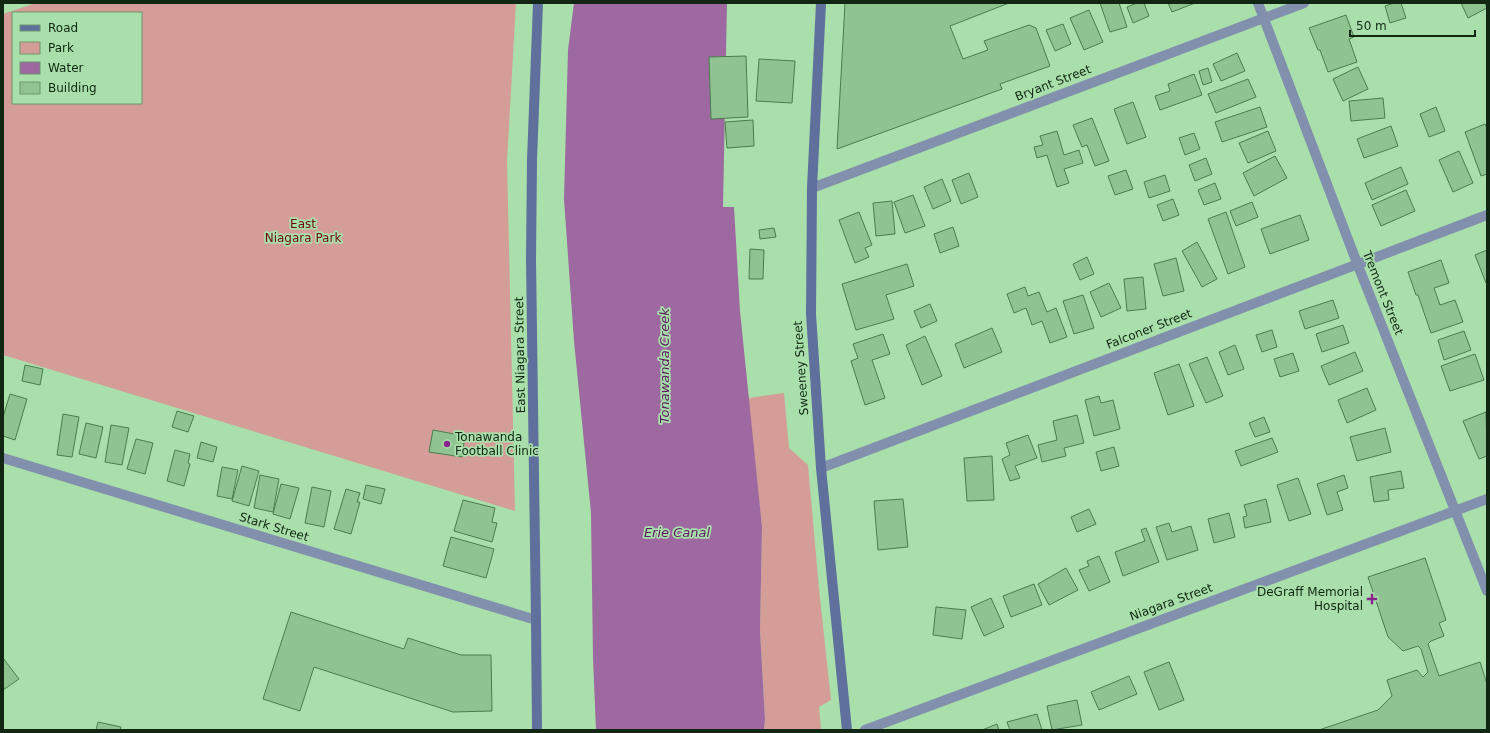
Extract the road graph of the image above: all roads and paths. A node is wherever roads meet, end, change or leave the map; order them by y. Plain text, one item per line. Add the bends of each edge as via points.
1 (538, 3) edge
2 (821, 3) edge
3 (1258, 3) edge
4 (1304, 3) edge
5 (1264, 18) junction
6 (812, 188) junction
7 (1487, 215) edge
8 (1357, 263) junction
9 (3, 458) edge
10 (821, 468) junction
11 (1487, 499) edge
12 (1456, 510) junction
13 (1487, 591) edge
14 (536, 620) junction
15 (537, 730) edge
16 (847, 730) edge
17 (865, 730) edge

1 - 14 street, East Niagara Street via 531,259
2 - 6 street, Sweeney Street
3 - 5 street, Tremont Street
4 - 5 street, Bryant Street
5 - 6 street, Bryant Street
5 - 8 street, Tremont Street
6 - 10 street, Sweeney Street via 810,314
7 - 8 street, Falconer Street
8 - 10 street, Falconer Street
8 - 12 street, Tremont Street
9 - 14 street, Stark Street
10 - 16 street, Sweeney Street
11 - 12 street, Niagara Street
12 - 13 street, Tremont Street
12 - 17 street, Niagara Street
14 - 15 street, East Niagara Street

